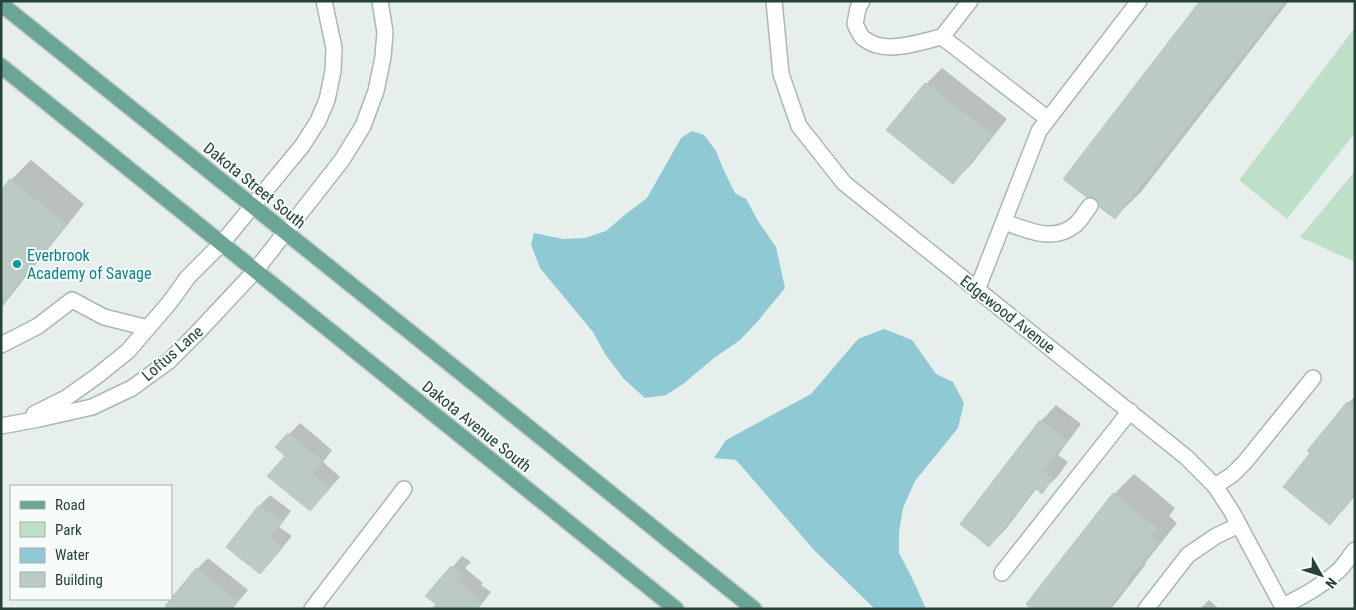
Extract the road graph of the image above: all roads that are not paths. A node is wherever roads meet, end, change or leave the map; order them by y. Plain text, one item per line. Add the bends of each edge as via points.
1 (324, 1) edge
2 (380, 1) edge
3 (774, 1) edge
4 (862, 1) edge
5 (970, 1) edge
6 (1139, 1) edge
7 (1, 4) edge
8 (942, 37) junction
9 (1, 66) edge
10 (1048, 119) junction
11 (253, 206) junction
12 (1090, 206) dead end
13 (1004, 222) junction
14 (286, 233) junction
15 (222, 243) junction
16 (255, 271) junction
17 (977, 290) junction
18 (148, 328) junction
19 (1, 345) edge
20 (1313, 378) dead end
21 (486, 393) joint
22 (1130, 411) junction
23 (8, 425) edge
24 (1215, 486) junction
25 (404, 489) dead end
26 (1240, 525) junction
27 (1355, 550) edge
28 (1002, 574) dead end
29 (1283, 607) edge
30 (312, 609) edge
31 (676, 609) edge
32 (754, 609) edge
33 (1146, 609) edge

1 - 11 street, Loftus Lane via 334,48 327,100 302,146
2 - 14 street, Loftus Lane via 385,32 383,57 364,126
3 - 17 street, Edgewood Avenue via 781,74 799,126 844,183
4 - 8 street via 855,24 862,37 876,44 893,48
5 - 8 street
6 - 10 street
7 - 11 main road, Dakota Street South
8 - 10 street
9 - 15 main road
10 - 13 street via 1039,131
11 - 14 main road, Dakota Street South
11 - 15 street, Loftus Lane
12 - 13 street via 1075,224 1060,234 1038,234
13 - 17 street
14 - 16 street, Loftus Lane
14 - 21 main road, Dakota Street South
15 - 16 main road
15 - 18 street, Loftus Lane via 188,277
16 - 23 street, Loftus Lane via 169,361 132,388 92,407
16 - 31 main road, Dakota Avenue South
17 - 22 street, Edgewood Avenue
18 - 19 street via 104,318 72,300 38,326
18 - 23 street, Loftus Lane via 128,351 66,398
20 - 24 street via 1245,462 1232,476
21 - 32 main road, Dakota Avenue South
22 - 24 street, Edgewood Avenue via 1186,457
22 - 28 street
24 - 26 street, Edgewood Avenue
25 - 30 street
26 - 29 street, Edgewood Avenue
26 - 33 street via 1216,536 1188,556
27 - 29 street via 1322,584

